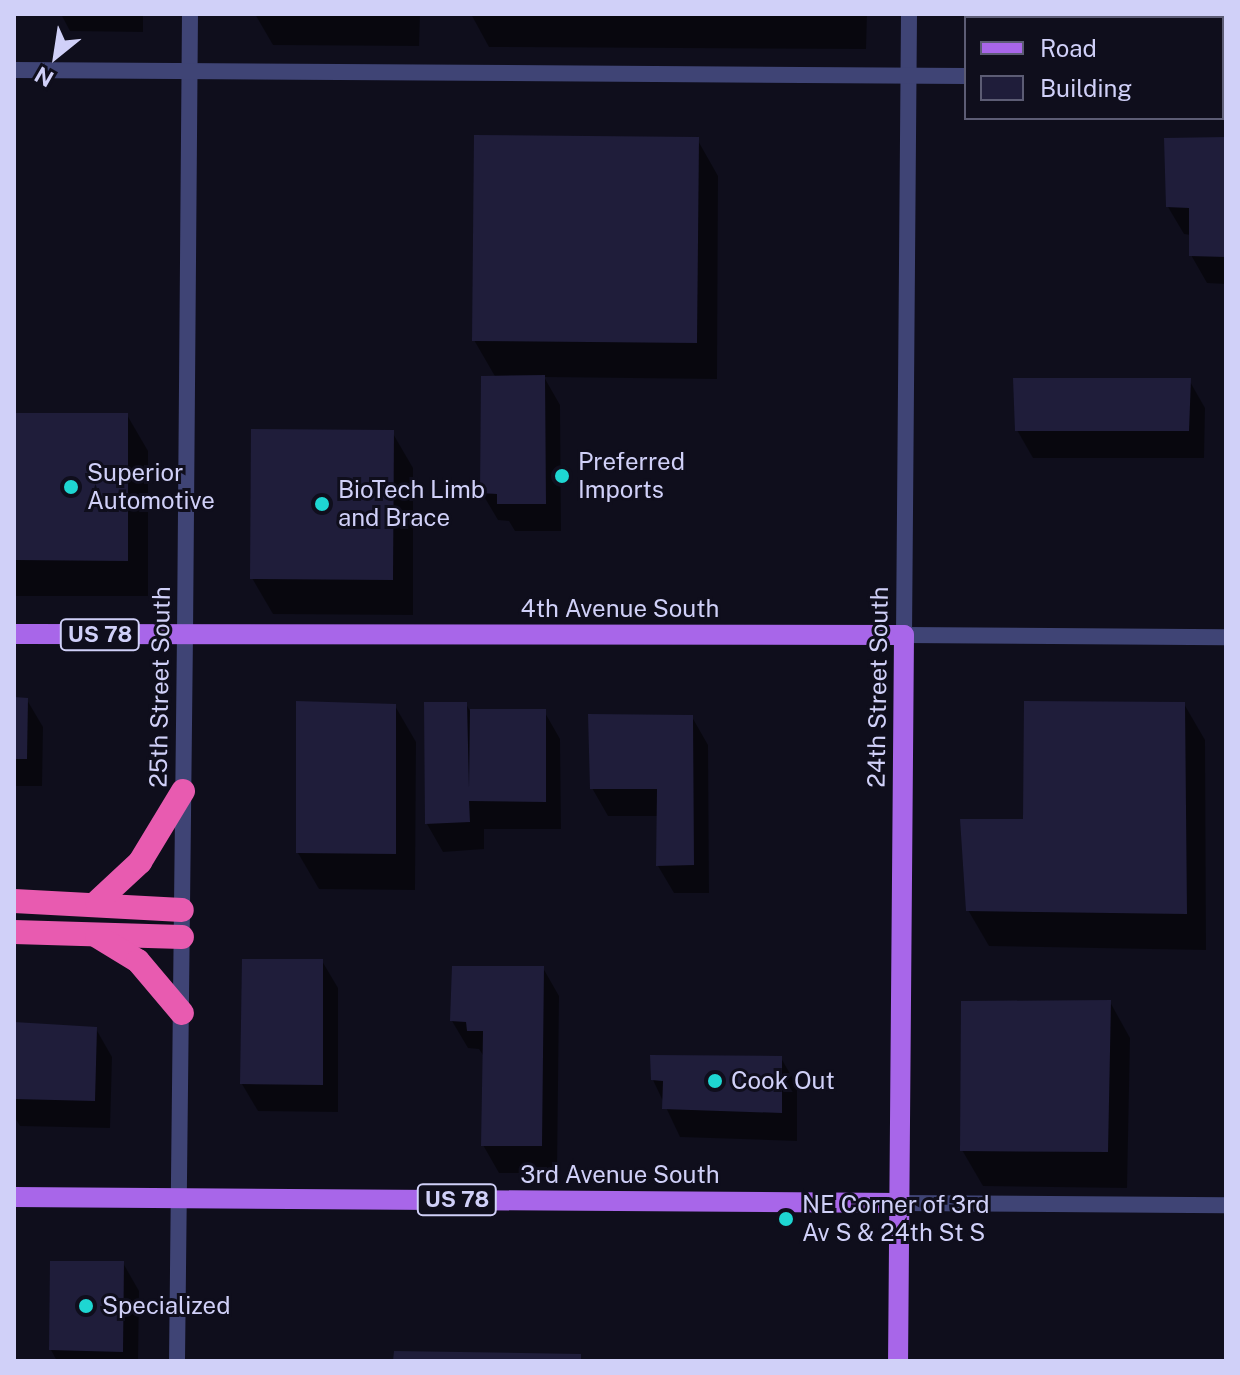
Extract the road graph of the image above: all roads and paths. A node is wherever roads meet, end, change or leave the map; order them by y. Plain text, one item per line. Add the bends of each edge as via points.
1 (190, 14) edge
2 (909, 14) edge
3 (14, 70) edge
4 (190, 71) junction
5 (909, 76) junction
6 (964, 76) edge
7 (14, 634) edge
8 (185, 635) junction
9 (904, 635) junction
10 (1226, 637) edge
11 (183, 791) junction
12 (14, 901) edge
13 (97, 902) junction
14 (182, 910) junction
15 (14, 932) edge
16 (95, 935) junction
17 (182, 937) junction
18 (182, 1013) junction
19 (14, 1197) edge
20 (179, 1198) junction
21 (899, 1203) junction
22 (1226, 1205) edge
23 (177, 1361) edge
24 (898, 1361) edge

1 - 4 street, 25th Street South
2 - 5 street, 24th Street South
3 - 4 street
4 - 5 street
4 - 8 street, 25th Street South
5 - 6 street
5 - 9 street, 24th Street South
7 - 8 main road, 4th Avenue South / US 78
8 - 9 main road, 4th Avenue South / US 78
8 - 11 street, 25th Street South
9 - 10 street, 4th Avenue South
9 - 21 main road, 24th Street South
11 - 13 highway via 140,862
11 - 14 street, 25th Street South
12 - 13 highway
13 - 14 highway
14 - 17 street, 25th Street South
15 - 16 highway
16 - 17 highway
16 - 18 highway via 138,961
17 - 18 street, 25th Street South
18 - 20 street, 25th Street South
19 - 20 main road, 3rd Avenue South / US 78
20 - 21 main road, 3rd Avenue South / US 78
20 - 23 street, 25th Street South
21 - 22 street, 3rd Avenue South
21 - 24 main road, 24th Street South

